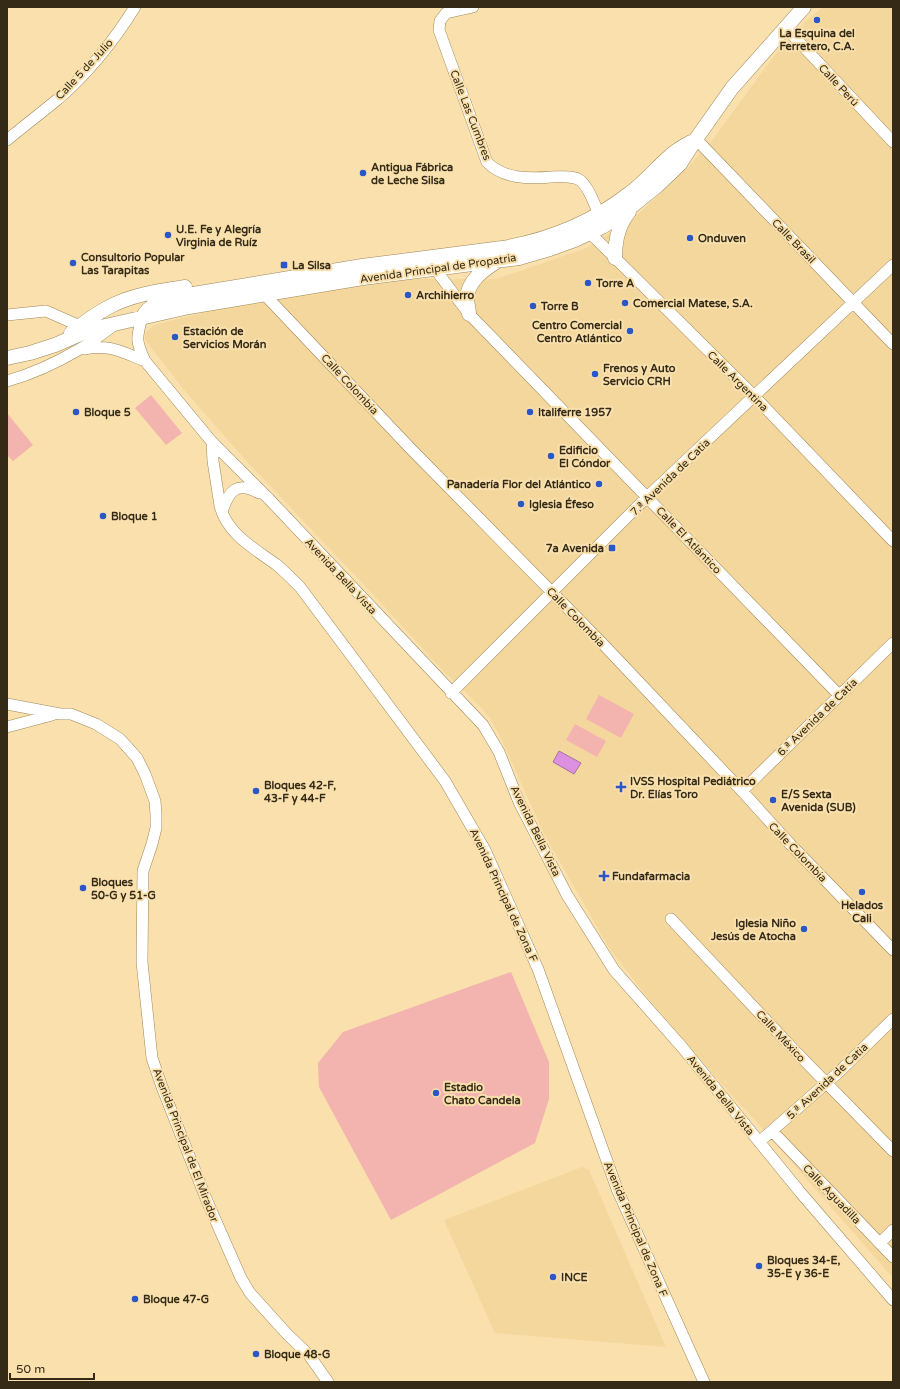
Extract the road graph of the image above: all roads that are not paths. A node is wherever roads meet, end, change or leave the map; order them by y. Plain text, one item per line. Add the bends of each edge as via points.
1 (135, 7) edge
2 (473, 7) edge
3 (804, 8) edge
4 (786, 28) junction
5 (696, 139) junction
6 (7, 140) edge
7 (893, 142) edge
8 (638, 203) junction
9 (599, 214) junction
10 (587, 227) junction
11 (517, 252) junction
12 (615, 258) junction
13 (498, 261) junction
14 (434, 263) junction
15 (893, 265) edge
16 (236, 287) junction
17 (264, 288) junction
18 (158, 291) junction
19 (853, 303) junction
20 (469, 314) junction
21 (7, 315) edge
22 (142, 318) junction
23 (114, 325) junction
24 (80, 326) junction
25 (893, 344) edge
26 (55, 345) junction
27 (80, 350) junction
28 (7, 358) edge
29 (145, 361) junction
30 (7, 381) edge
31 (754, 396) junction
32 (212, 442) junction
33 (647, 498) junction
34 (269, 499) junction
35 (222, 512) junction
36 (893, 541) edge
37 (553, 593) junction
38 (893, 643) edge
39 (451, 693) junction
40 (840, 695) junction
41 (7, 704) edge
42 (60, 714) junction
43 (7, 727) edge
44 (742, 791) junction
45 (671, 919) dead end
46 (893, 950) edge
47 (893, 1019) edge
48 (826, 1083) junction
49 (772, 1131) junction
50 (759, 1142) junction
51 (893, 1151) edge
52 (893, 1230) edge
53 (880, 1243) junction
54 (893, 1257) edge
55 (893, 1300) edge
56 (328, 1382) edge
57 (704, 1382) edge

1 - 6 street, Calle 5 de Julio via 110,42 77,80 58,99
2 - 9 street, Calle Las Cumbres via 446,13 440,21 439,30 487,162 492,168 516,177 561,177 580,180
3 - 4 main road, Avenida Principal de Propatria
4 - 5 main road, Avenida Principal de Propatria via 732,88
4 - 7 street, Calle Perú
5 - 8 main road, Avenida Principal de Propatria via 680,164
5 - 9 main road, Avenida Principal de Propatria via 671,155 630,193
5 - 19 street, Calle Brasil
8 - 10 main road, Avenida Principal de Propatria via 621,215
8 - 12 main road via 626,216 620,228
9 - 10 main road, Avenida Principal de Propatria
10 - 11 main road, Avenida Principal de Propatria via 575,240 550,249
10 - 12 street, Calle Argentina
11 - 13 main road, Avenida Principal de Propatria
11 - 14 main road, Avenida Principal de Propatria
12 - 31 street, Calle Argentina
13 - 14 main road, Avenida Principal de Propatria
13 - 20 main road via 482,271 470,288 467,298
14 - 17 main road, Avenida Principal de Propatria via 363,278
14 - 20 street, Calle El Atlántico
15 - 19 street, 7.ª Avenida de Catia
16 - 17 main road, Avenida Principal de Propatria
16 - 18 main road via 217,282
16 - 22 main road, Avenida Principal de Propatria via 154,304 146,310
17 - 22 main road, Avenida Principal de Propatria
17 - 37 street, Calle Colombia via 410,448
18 - 23 main road via 140,300
18 - 24 main road via 108,307
19 - 25 street, Calle Brasil
19 - 31 street, 7.ª Avenida de Catia
20 - 33 street, Calle El Atlántico
21 - 24 street via 46,311
22 - 23 main road, Avenida Principal de Propatria
22 - 29 street, Avenida Bella Vista via 137,338
23 - 26 main road, Avenida Principal de Propatria via 92,329
23 - 27 street
24 - 26 main road
26 - 28 main road
27 - 29 street, Avenida Bella Vista via 98,346 113,348
27 - 30 street via 39,370
29 - 32 street, Avenida Bella Vista
31 - 33 street, 7.ª Avenida de Catia
31 - 36 street, Calle Argentina
32 - 34 street, Avenida Bella Vista
32 - 35 street, Avenida Principal de Zona F
33 - 37 street, 7.ª Avenida de Catia
33 - 40 street, Calle El Atlántico
34 - 35 street via 249,488 237,488 229,495
34 - 39 street, Avenida Bella Vista
35 - 57 street, Avenida Principal de Zona F via 230,527 245,542 278,566 300,587 441,775 470,821 538,969 617,1189
37 - 39 street, 7.ª Avenida de Catia
37 - 44 street, Calle Colombia
38 - 40 street, 6.ª Avenida de Catia
39 - 50 street, Avenida Bella Vista via 483,725 500,752 519,802 567,895 614,970 682,1047
40 - 44 street, 6.ª Avenida de Catia
41 - 42 street, Avenida Principal de El Mirador
42 - 43 street
42 - 56 street, Avenida Principal de El Mirador via 71,714 108,730 137,758 145,774 155,801 156,815 156,828 143,871 142,962 152,1058 241,1278 250,1292 308,1355
44 - 46 street, Calle Colombia
45 - 48 street, Calle México
47 - 48 street, 5.ª Avenida de Catia
48 - 49 street, 5.ª Avenida de Catia
48 - 51 street, Calle México
49 - 50 street, 5.ª Avenida de Catia
49 - 53 street, Calle Aguadilla
50 - 55 street, Avenida Bella Vista
52 - 53 street
53 - 54 street, Calle Aguadilla

